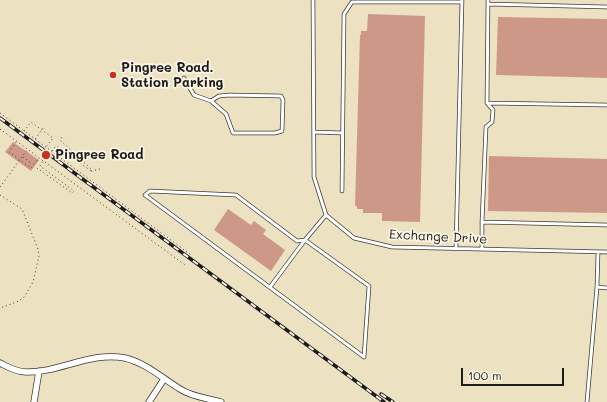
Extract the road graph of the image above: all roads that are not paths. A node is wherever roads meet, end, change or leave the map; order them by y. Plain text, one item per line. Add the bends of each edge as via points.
1 (313, 0) edge
2 (462, 1) edge
3 (488, 2) edge
4 (607, 7) edge
5 (184, 78) dead end
6 (211, 101) junction
7 (487, 103) junction
8 (607, 105) edge
9 (314, 132) junction
10 (342, 133) junction
11 (342, 192) dead end
12 (326, 215) junction
13 (482, 222) junction
14 (607, 225) edge
15 (305, 240) junction
16 (456, 249) junction
17 (482, 249) junction
18 (598, 252) junction
19 (607, 252) edge
20 (270, 287) junction
21 (598, 288) junction
22 (607, 288) edge
23 (0, 363) edge
24 (39, 371) junction
25 (164, 379) junction
26 (34, 402) edge
27 (149, 402) edge
28 (221, 402) edge
29 (587, 402) edge

1 - 9 lane
2 - 10 lane via 352,2 344,14
2 - 16 lane
3 - 4 lane
3 - 7 lane
5 - 6 lane via 194,95
6 - 6 lane via 219,96 229,95 280,96 283,100 282,131 233,133 226,114
7 - 8 lane
7 - 13 lane via 493,110 492,122 486,127
9 - 10 lane
9 - 12 lane via 314,177
10 - 11 lane
12 - 15 lane
12 - 16 lane, Exchange Drive via 354,238 392,247
13 - 14 lane
13 - 17 lane
15 - 20 lane
15 - 20 lane via 369,286 364,356
15 - 20 lane via 297,241 236,195 150,191 144,195
16 - 17 lane, Exchange Drive
17 - 18 lane, Exchange Drive
18 - 19 lane, Exchange Drive
18 - 21 lane
21 - 22 lane
21 - 29 lane
23 - 24 street via 14,370
24 - 25 street via 105,357 125,358 146,366
24 - 26 street
25 - 27 street
25 - 28 street via 192,395

